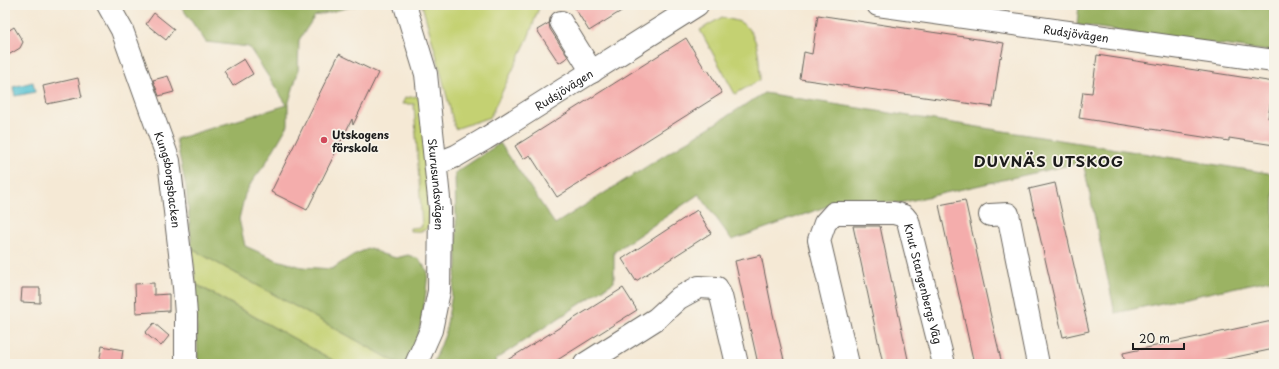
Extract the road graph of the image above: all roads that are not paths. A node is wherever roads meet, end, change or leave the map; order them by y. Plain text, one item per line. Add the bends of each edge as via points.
1 (108, 5) edge
2 (405, 5) edge
3 (878, 5) edge
4 (690, 7) edge
5 (561, 22) dead end
6 (1274, 61) edge
7 (592, 72) junction
8 (436, 164) junction
9 (990, 215) dead end
10 (186, 364) edge
11 (416, 364) edge
12 (585, 364) edge
13 (737, 364) edge
14 (848, 364) edge
15 (944, 364) edge
16 (1038, 364) edge

1 - 10 street, Kungsborgsbacken via 122,30 169,161 184,287
2 - 8 street, Skurusundsvägen via 426,74
3 - 6 street, Rudsjövägen
4 - 7 street, Rudsjövägen via 667,25
5 - 7 street
7 - 8 street, Rudsjövägen via 468,149
8 - 11 street, Skurusundsvägen via 440,208 439,290 431,330
9 - 16 street via 1008,214
12 - 13 street via 656,319 679,298 699,287 717,288 721,296
14 - 15 street, Knut Stangenbergs Väg via 819,240 825,223 834,213 894,213 904,216 908,221

